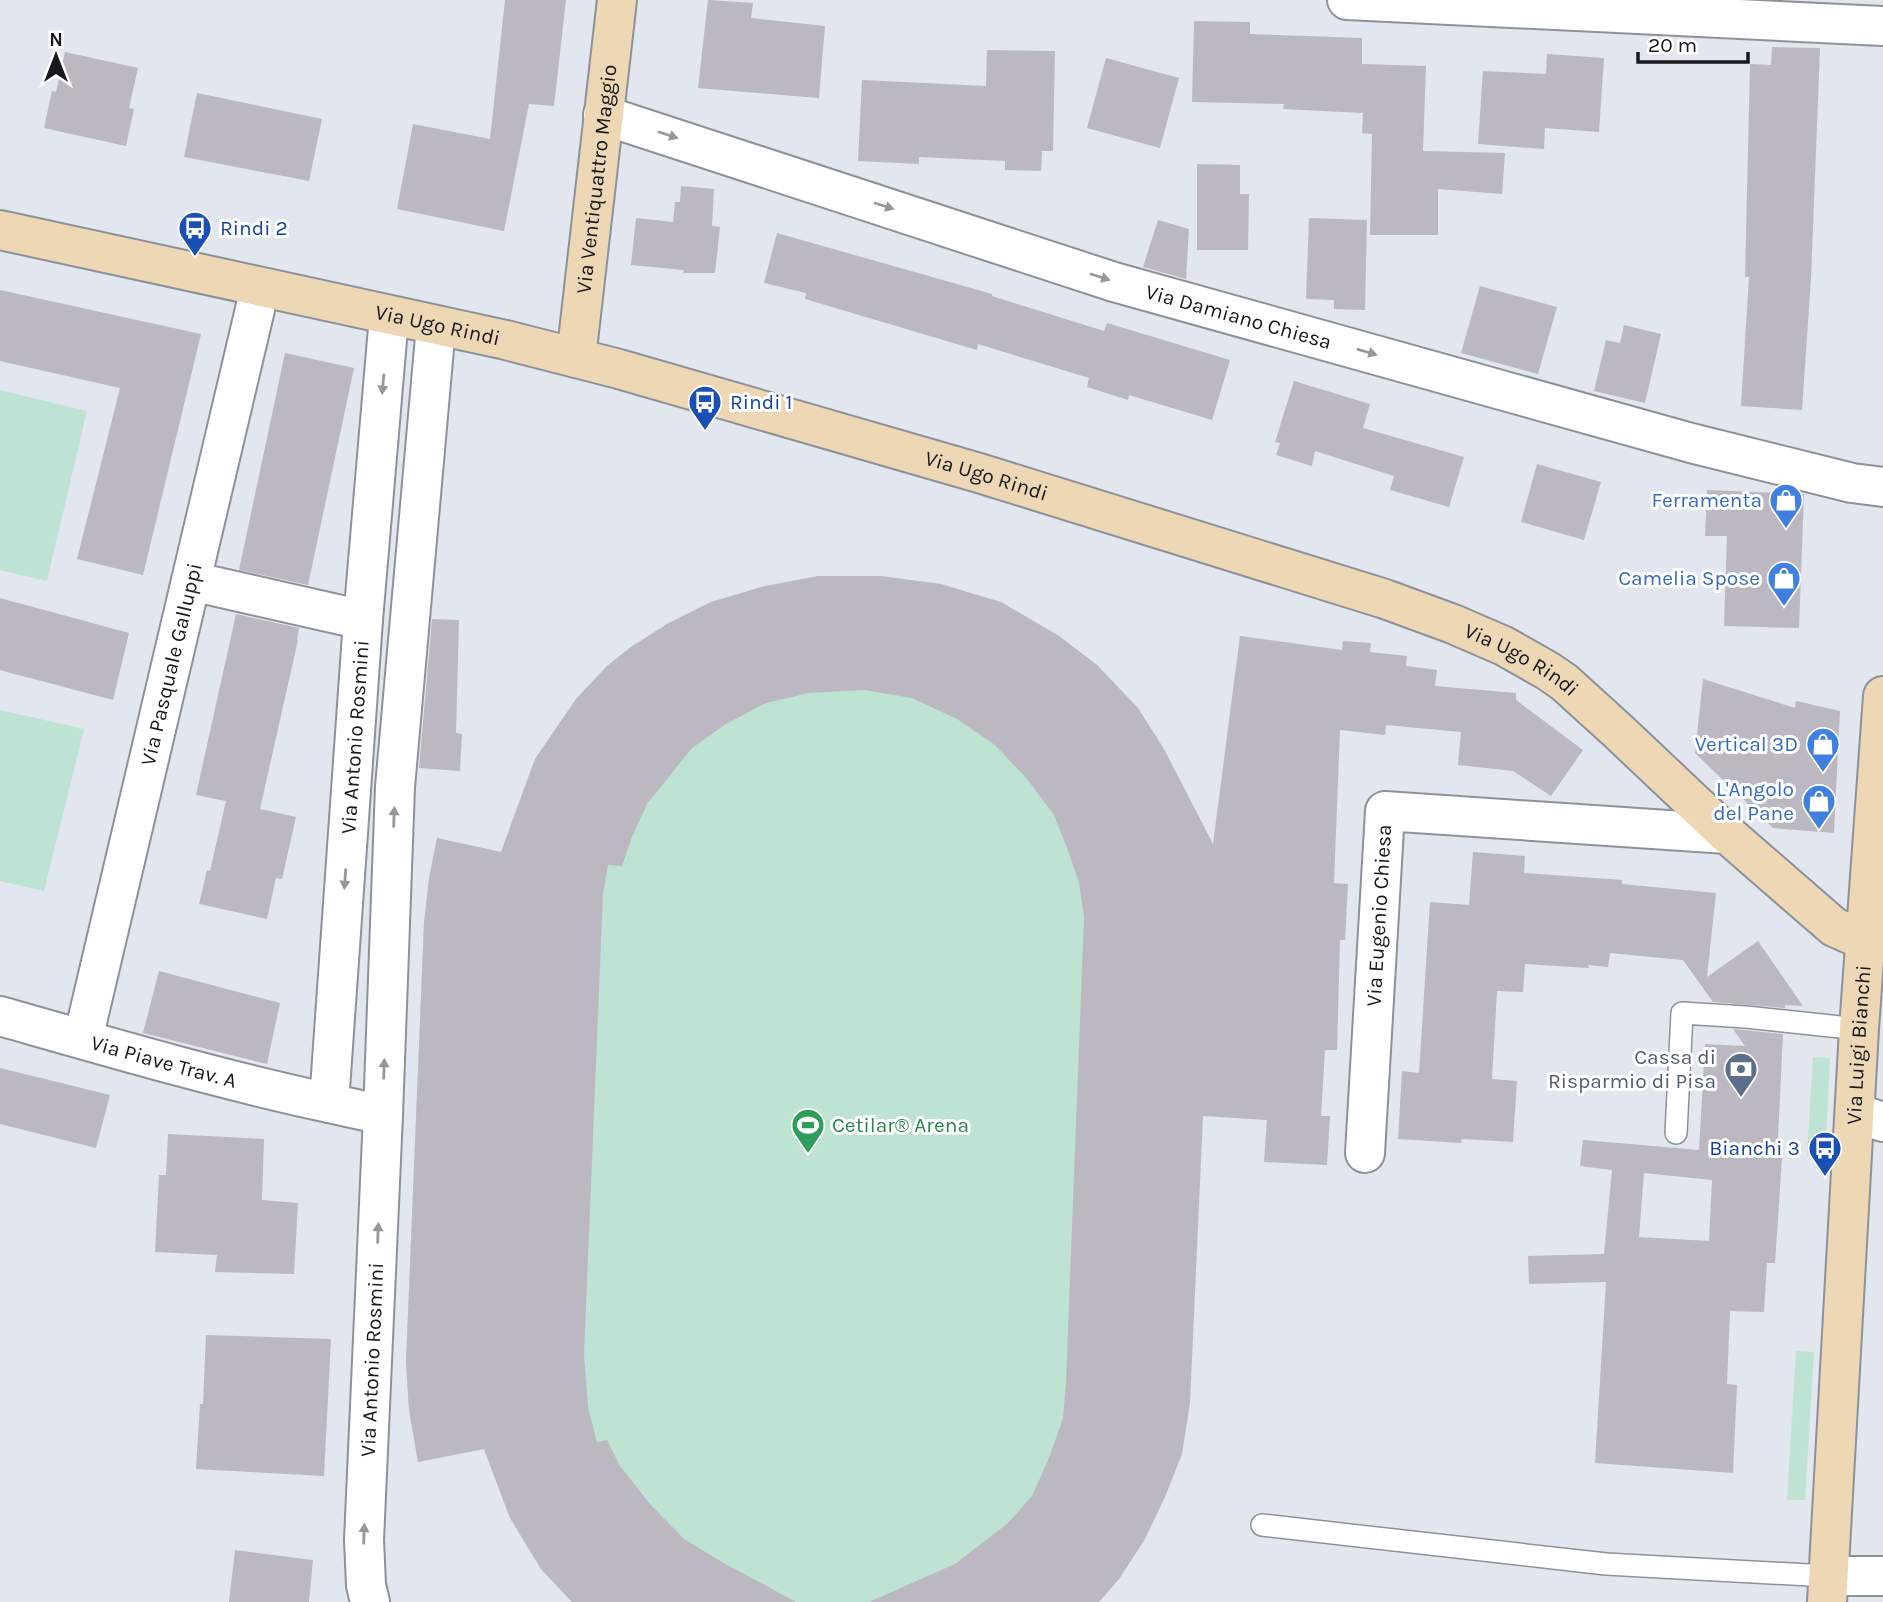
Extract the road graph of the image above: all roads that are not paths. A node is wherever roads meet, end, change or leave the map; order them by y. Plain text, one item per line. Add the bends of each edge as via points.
1 (617, 0) edge
2 (1347, 0) edge
3 (1883, 26) edge
4 (603, 115) junction
5 (0, 230) edge
6 (260, 288) junction
7 (389, 316) junction
8 (436, 326) junction
9 (576, 358) junction
10 (1883, 487) edge
11 (191, 581) junction
12 (363, 620) junction
13 (1883, 696) edge
14 (1727, 834) junction
15 (1866, 941) junction
16 (0, 1016) edge
17 (1858, 1030) junction
18 (83, 1039) junction
19 (329, 1103) junction
20 (383, 1115) junction
21 (1869, 1118) edge
22 (1676, 1133) dead end
23 (1365, 1153) dead end
24 (1262, 1525) dead end
25 (1883, 1576) edge
26 (1828, 1589) edge
27 (370, 1602) edge

1 - 4 street, Via Ventiquattro Maggio
2 - 3 street
4 - 9 street, Via Ventiquattro Maggio
4 -> 10 street, Via Damiano Chiesa via 1114,282 1691,443
5 - 6 street, Via Ugo Rindi
6 - 7 street, Via Ugo Rindi
6 - 11 street, Via Pasquale Galluppi
7 - 8 street, Via Ugo Rindi
7 -> 12 street, Via Antonio Rosmini
8 - 9 street, Via Ugo Rindi
20 -> 8 street, Via Antonio Rosmini via 395,787
9 - 14 street, Via Ugo Rindi via 979,473 1453,624 1504,646 1564,682
11 - 12 street
11 - 18 street, Via Pasquale Galluppi
12 -> 19 street, Via Antonio Rosmini
13 - 15 street, Via Luigi Bianchi
14 - 15 street, Via Ugo Rindi via 1835,927
14 - 23 street, Via Eugenio Chiesa via 1385,811
15 - 17 street, Via Luigi Bianchi
16 - 18 street, Via Piave Trav. A
17 - 21 street, Via Luigi Bianchi
17 - 22 lane via 1682,1013
18 - 19 street, Via Piave Trav. A
19 - 20 street
27 -> 20 street, Via Antonio Rosmini via 363,1540
21 - 26 street, Via Luigi Bianchi
24 - 26 lane
25 - 26 street

